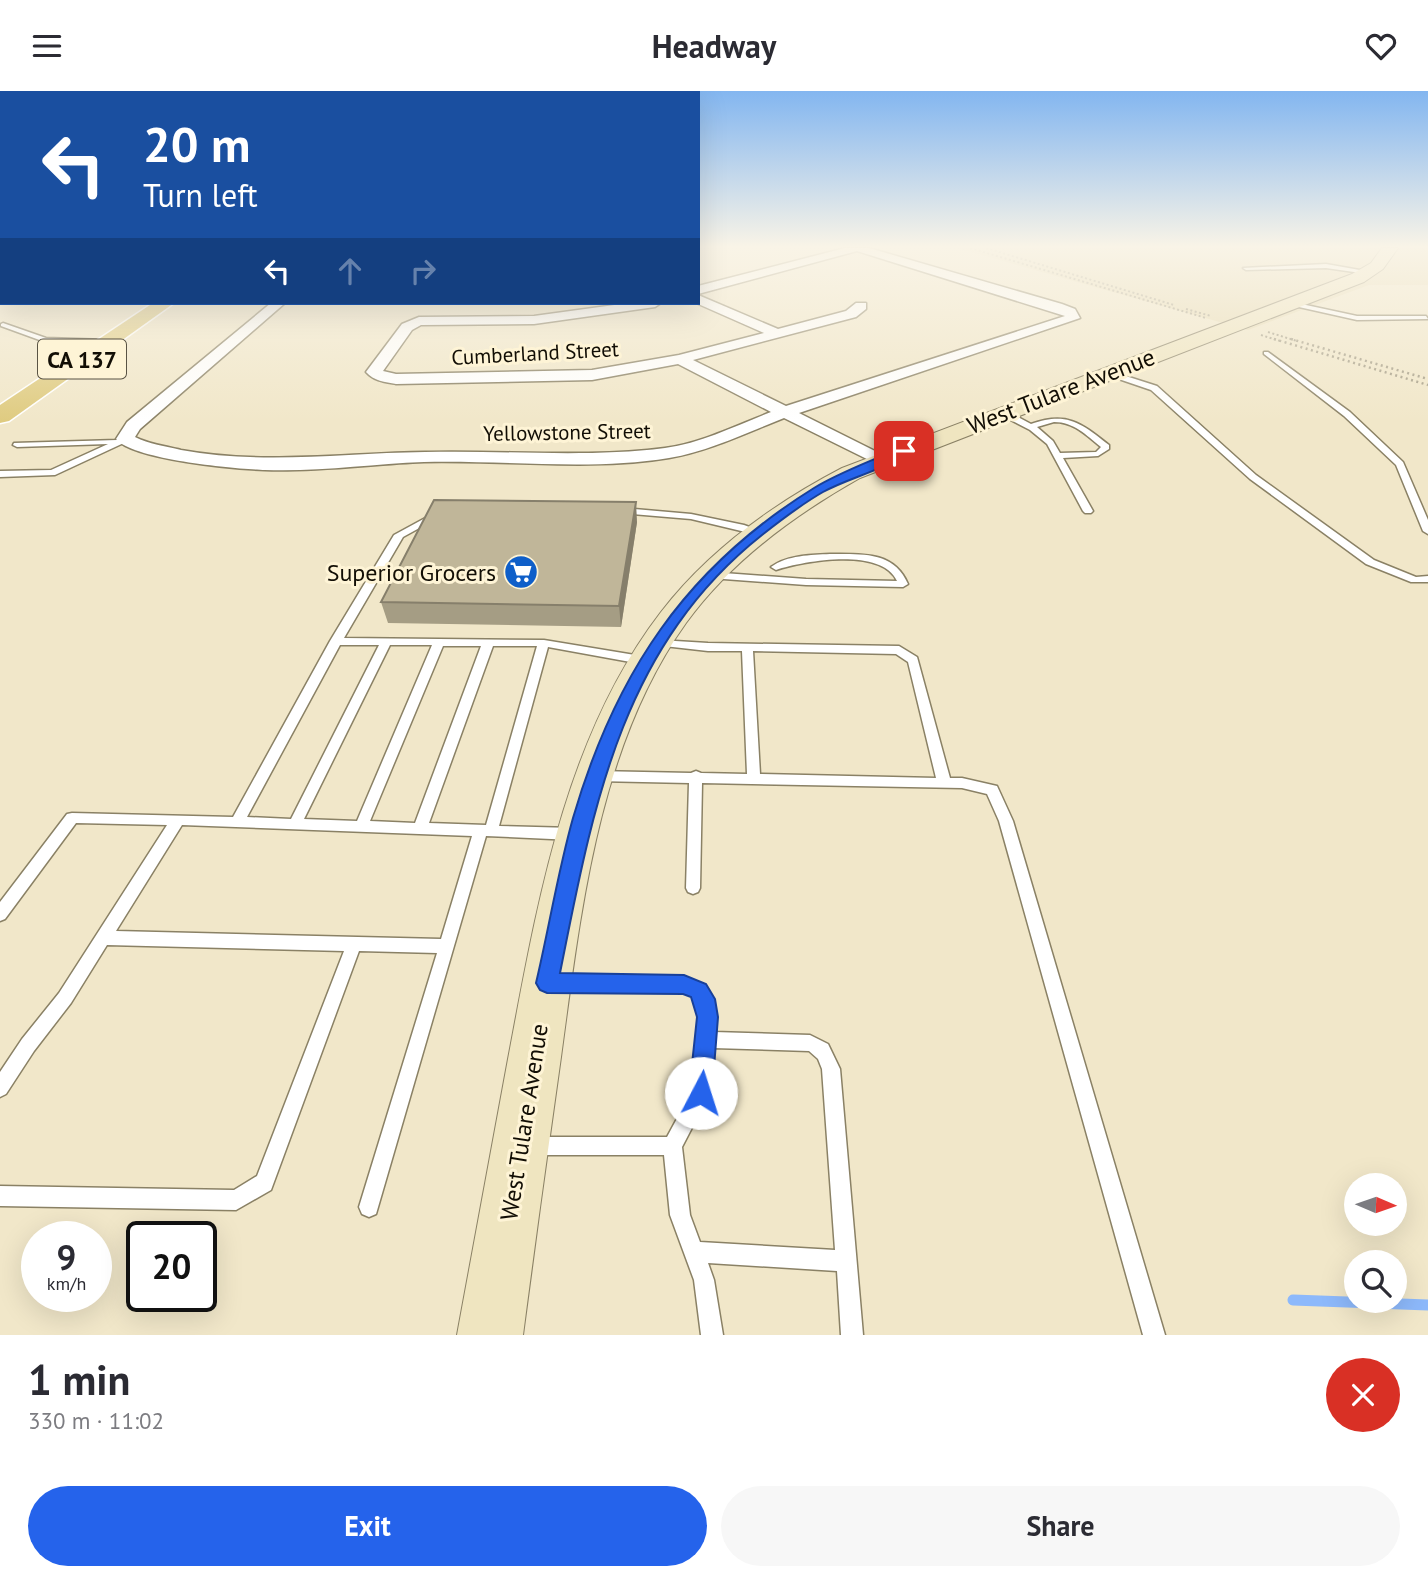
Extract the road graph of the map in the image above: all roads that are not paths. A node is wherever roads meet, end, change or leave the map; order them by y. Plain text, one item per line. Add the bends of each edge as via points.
1 (161, 306) edge
2 (176, 306) edge
3 (275, 306) edge
4 (634, 306) edge
5 (714, 306) edge
6 (861, 306) dead end
7 (1054, 306) edge
8 (1286, 306) edge
9 (1301, 306) edge
10 (1426, 319) dead end
11 (3, 325) dead end
12 (776, 333) junction
13 (115, 337) junction
14 (1266, 353) dead end
15 (680, 359) junction
16 (1110, 373) junction
17 (785, 412) junction
18 (0, 416) edge
19 (1017, 420) junction
20 (125, 439) junction
21 (17, 445) dead end
22 (1057, 456) junction
23 (879, 460) junction
24 (0, 474) edge
25 (457, 509) edge
26 (612, 510) edge
27 (1088, 511) dead end
28 (1428, 531) edge
29 (758, 532) junction
30 (776, 567) dead end
31 (709, 575) junction
32 (1428, 579) edge
33 (336, 641) junction
34 (386, 642) junction
35 (439, 642) junction
36 (488, 643) junction
37 (544, 643) junction
38 (747, 648) junction
39 (653, 652) junction
40 (596, 776) junction
41 (696, 776) junction
42 (754, 778) junction
43 (944, 782) junction
44 (178, 820) junction
45 (237, 822) junction
46 (295, 824) junction
47 (361, 827) junction
48 (420, 828) junction
49 (486, 831) junction
50 (579, 834) junction
51 (693, 888) dead end
52 (0, 914) edge
53 (103, 938) junction
54 (354, 944) junction
55 (447, 946) junction
56 (547, 983) junction
57 (705, 1040) junction
58 (1, 1084) edge
59 (520, 1146) junction
60 (672, 1146) junction
61 (0, 1196) edge
62 (369, 1207) dead end
63 (694, 1252) junction
64 (846, 1261) junction
65 (490, 1335) edge
66 (712, 1335) edge
67 (852, 1335) edge
68 (1154, 1335) edge

1 - 13 main road, CA 137
2 - 13 main road
3 - 20 street via 133,426
4 - 15 street, Cumberland Street via 544,319 419,321 407,327 374,368 376,375 408,379 560,377
5 - 12 street
6 - 12 street, Cumberland Street via 851,314
7 - 17 street, Yellowstone Street via 1074,315
8 - 16 main road, West Tulare Avenue
9 - 10 lane via 1356,318
11 - 13 lane via 45,340
12 - 15 street, Cumberland Street
13 - 18 main road, CA 137
14 - 28 lane via 1347,414 1400,464
15 - 17 street
16 - 19 main road, West Tulare Avenue
16 - 32 lane via 1154,388 1253,477 1370,562 1415,580
17 - 20 street, Yellowstone Street via 699,446 643,456 424,457 267,465 212,461 141,447
17 - 23 street
19 - 22 lane via 1049,443
19 - 22 lane via 1065,419 1106,447 1098,454
19 - 23 main road, West Tulare Avenue
20 - 21 lane
20 - 24 lane via 52,473
22 - 27 lane
23 - 29 main road, West Tulare Avenue via 819,489
25 - 33 lane via 431,515 398,535
26 - 29 lane via 718,519
29 - 31 main road, West Tulare Avenue
30 - 31 lane via 798,559 871,559 892,566 903,584
31 - 39 main road, West Tulare Avenue
33 - 34 lane
33 - 45 lane
34 - 35 lane
34 - 46 lane
35 - 36 lane
35 - 47 lane
36 - 37 lane
36 - 48 lane
37 - 39 lane
37 - 49 lane
38 - 39 lane
38 - 42 lane
38 - 43 lane via 899,650 912,660
39 - 40 main road, West Tulare Avenue via 608,740
40 - 41 lane
40 - 50 main road, West Tulare Avenue
41 - 42 lane
41 - 51 lane
42 - 43 lane
43 - 68 lane via 992,790 1006,821
44 - 45 lane
44 - 52 lane via 72,818
44 - 53 lane
45 - 46 lane
46 - 47 lane
47 - 48 lane
48 - 49 lane
49 - 50 lane
49 - 55 lane
50 - 56 main road, West Tulare Avenue
53 - 54 lane
53 - 58 lane
54 - 55 lane
54 - 61 lane via 264,1183 236,1200
55 - 62 lane
56 - 57 lane via 684,985 704,999 708,1017
56 - 59 main road, West Tulare Avenue
57 - 60 lane via 701,1093
57 - 64 lane via 810,1043 826,1056 831,1069
59 - 60 lane
59 - 65 main road, West Tulare Avenue
60 - 63 lane via 680,1215
63 - 64 lane
63 - 66 lane via 704,1280
64 - 67 lane

